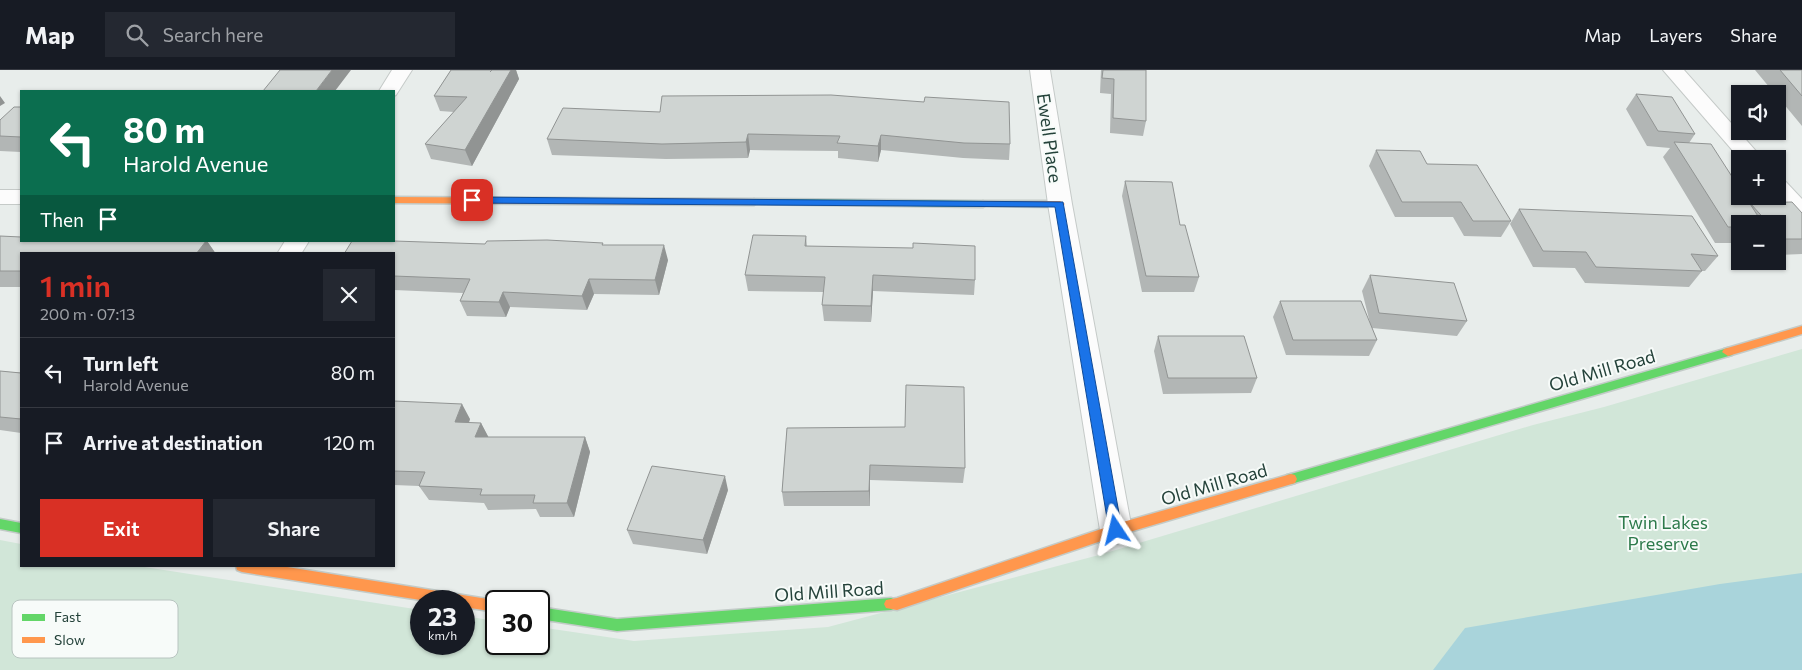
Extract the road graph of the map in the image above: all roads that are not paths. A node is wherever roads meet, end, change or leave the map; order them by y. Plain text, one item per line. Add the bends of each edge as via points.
1 (402, 70) edge
2 (1040, 70) edge
3 (1673, 70) edge
4 (390, 90) edge
5 (1744, 150) edge
6 (1786, 196) edge
7 (0, 197) edge
8 (20, 197) edge
9 (395, 200) edge
10 (1060, 204) junction
11 (1802, 214) edge
12 (1802, 330) edge
13 (0, 524) edge
14 (20, 528) edge
15 (1116, 530) junction
16 (248, 567) edge
17 (485, 604) edge
18 (550, 615) edge

1 - 4 street
2 - 10 street, Ewell Place
3 - 5 street
6 - 11 street
7 - 8 street
9 - 10 street
10 - 15 street, Ewell Place
12 - 15 street, Old Mill Road
13 - 14 street
15 - 18 street, Old Mill Road via 897,604 617,625
16 - 17 street

